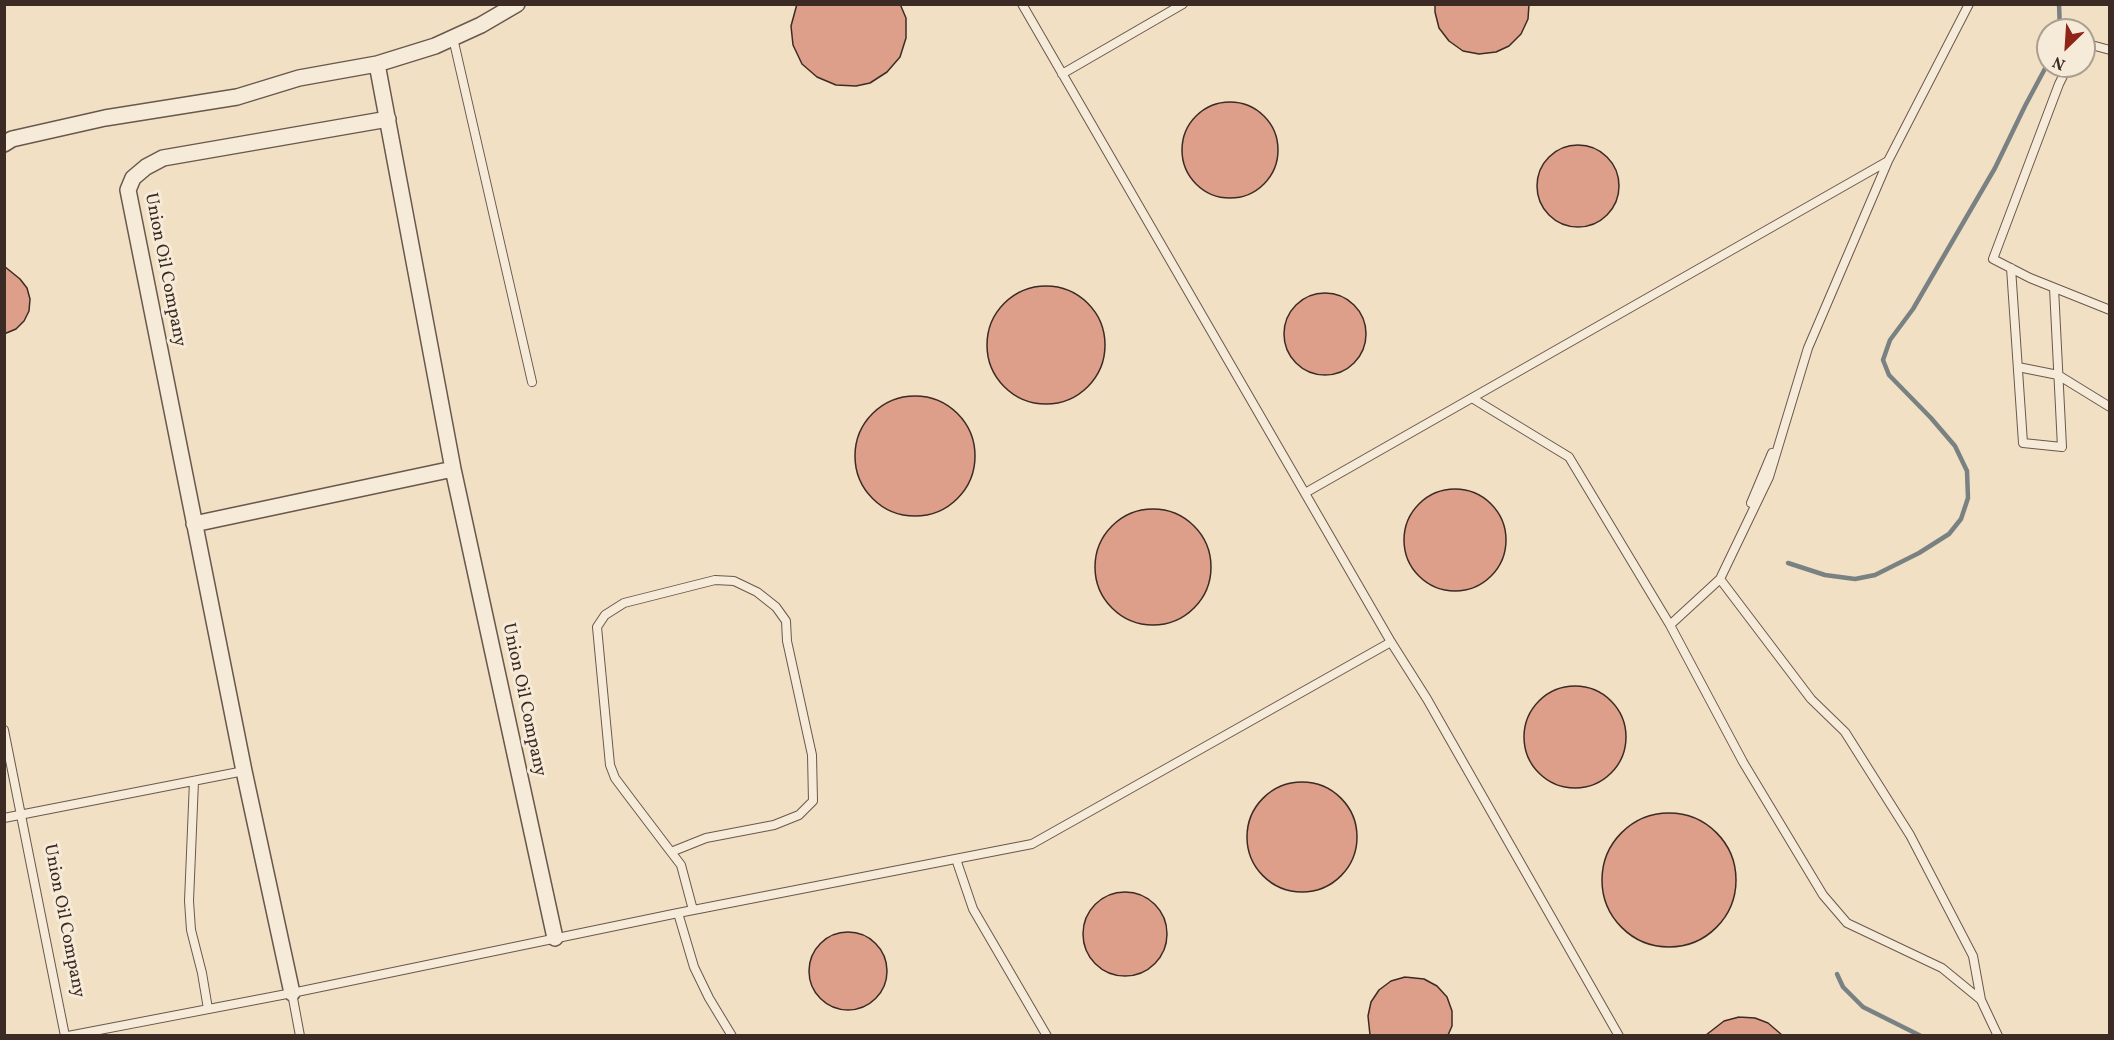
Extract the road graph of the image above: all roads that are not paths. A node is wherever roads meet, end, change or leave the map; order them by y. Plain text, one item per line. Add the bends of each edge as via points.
1 (517, 4) edge
2 (1022, 4) edge
3 (1183, 4) edge
4 (1969, 4) edge
5 (453, 38) junction
6 (377, 64) junction
7 (1062, 74) junction
8 (2062, 78) edge
9 (387, 119) junction
10 (4, 144) edge
11 (1888, 161) junction
12 (2011, 268) junction
13 (2054, 288) junction
14 (2109, 310) edge
15 (2018, 367) junction
16 (2058, 375) junction
17 (531, 382) dead end
18 (1472, 398) junction
19 (2109, 407) edge
20 (453, 469) junction
21 (1305, 493) junction
22 (194, 524) junction
23 (1720, 579) junction
24 (1670, 625) junction
25 (1391, 642) junction
26 (4, 730) edge
27 (244, 771) junction
28 (194, 781) junction
29 (22, 815) junction
30 (4, 818) edge
31 (671, 852) junction
32 (956, 859) junction
33 (693, 910) junction
34 (678, 913) junction
35 (555, 938) junction
36 (292, 993) junction
37 (1981, 1000) junction
38 (208, 1008) junction
39 (66, 1035) edge
40 (300, 1035) edge
41 (732, 1035) edge
42 (1047, 1035) edge
43 (1619, 1035) edge
44 (1998, 1035) edge

1 - 5 street
2 - 7 lane
3 - 7 lane
4 - 11 lane
5 - 6 street
5 - 17 lane
6 - 9 street, Union Oil Company
6 - 10 street via 300,78 237,97 105,118
7 - 21 lane
8 - 12 lane via 1992,259
9 - 20 street, Union Oil Company
9 - 22 street, Union Oil Company via 163,158 133,178 128,190
11 - 18 lane
11 - 23 lane via 1811,335 1780,435
12 - 13 lane
12 - 15 lane
13 - 14 lane
13 - 16 lane
15 - 16 lane
15 - 16 lane via 2023,443 2062,447
16 - 19 lane
18 - 21 lane
18 - 24 lane via 1569,458
20 - 22 street
20 - 35 street, Union Oil Company
21 - 25 lane
22 - 27 street, Union Oil Company
23 - 24 lane
23 - 37 lane via 1811,699 1845,732 1910,835 1973,956
24 - 37 lane via 1743,762 1823,895 1847,923 1942,968
25 - 32 lane via 1032,844
25 - 43 lane
26 - 29 lane, Union Oil Company
27 - 28 lane
27 - 36 street, Union Oil Company
28 - 29 lane
28 - 38 lane via 189,902
29 - 30 lane
29 - 39 lane, Union Oil Company
31 - 31 lane via 615,778 610,765 597,627 605,615 624,603 715,580 734,581 757,592 786,621 812,755 813,801 799,815 774,825 706,838
31 - 33 lane via 681,865
32 - 33 lane
32 - 42 lane via 973,909
33 - 34 lane
34 - 35 lane
34 - 41 lane via 694,967
35 - 36 lane
36 - 38 lane
36 - 40 lane, Union Oil Company
37 - 44 lane
38 - 39 lane

